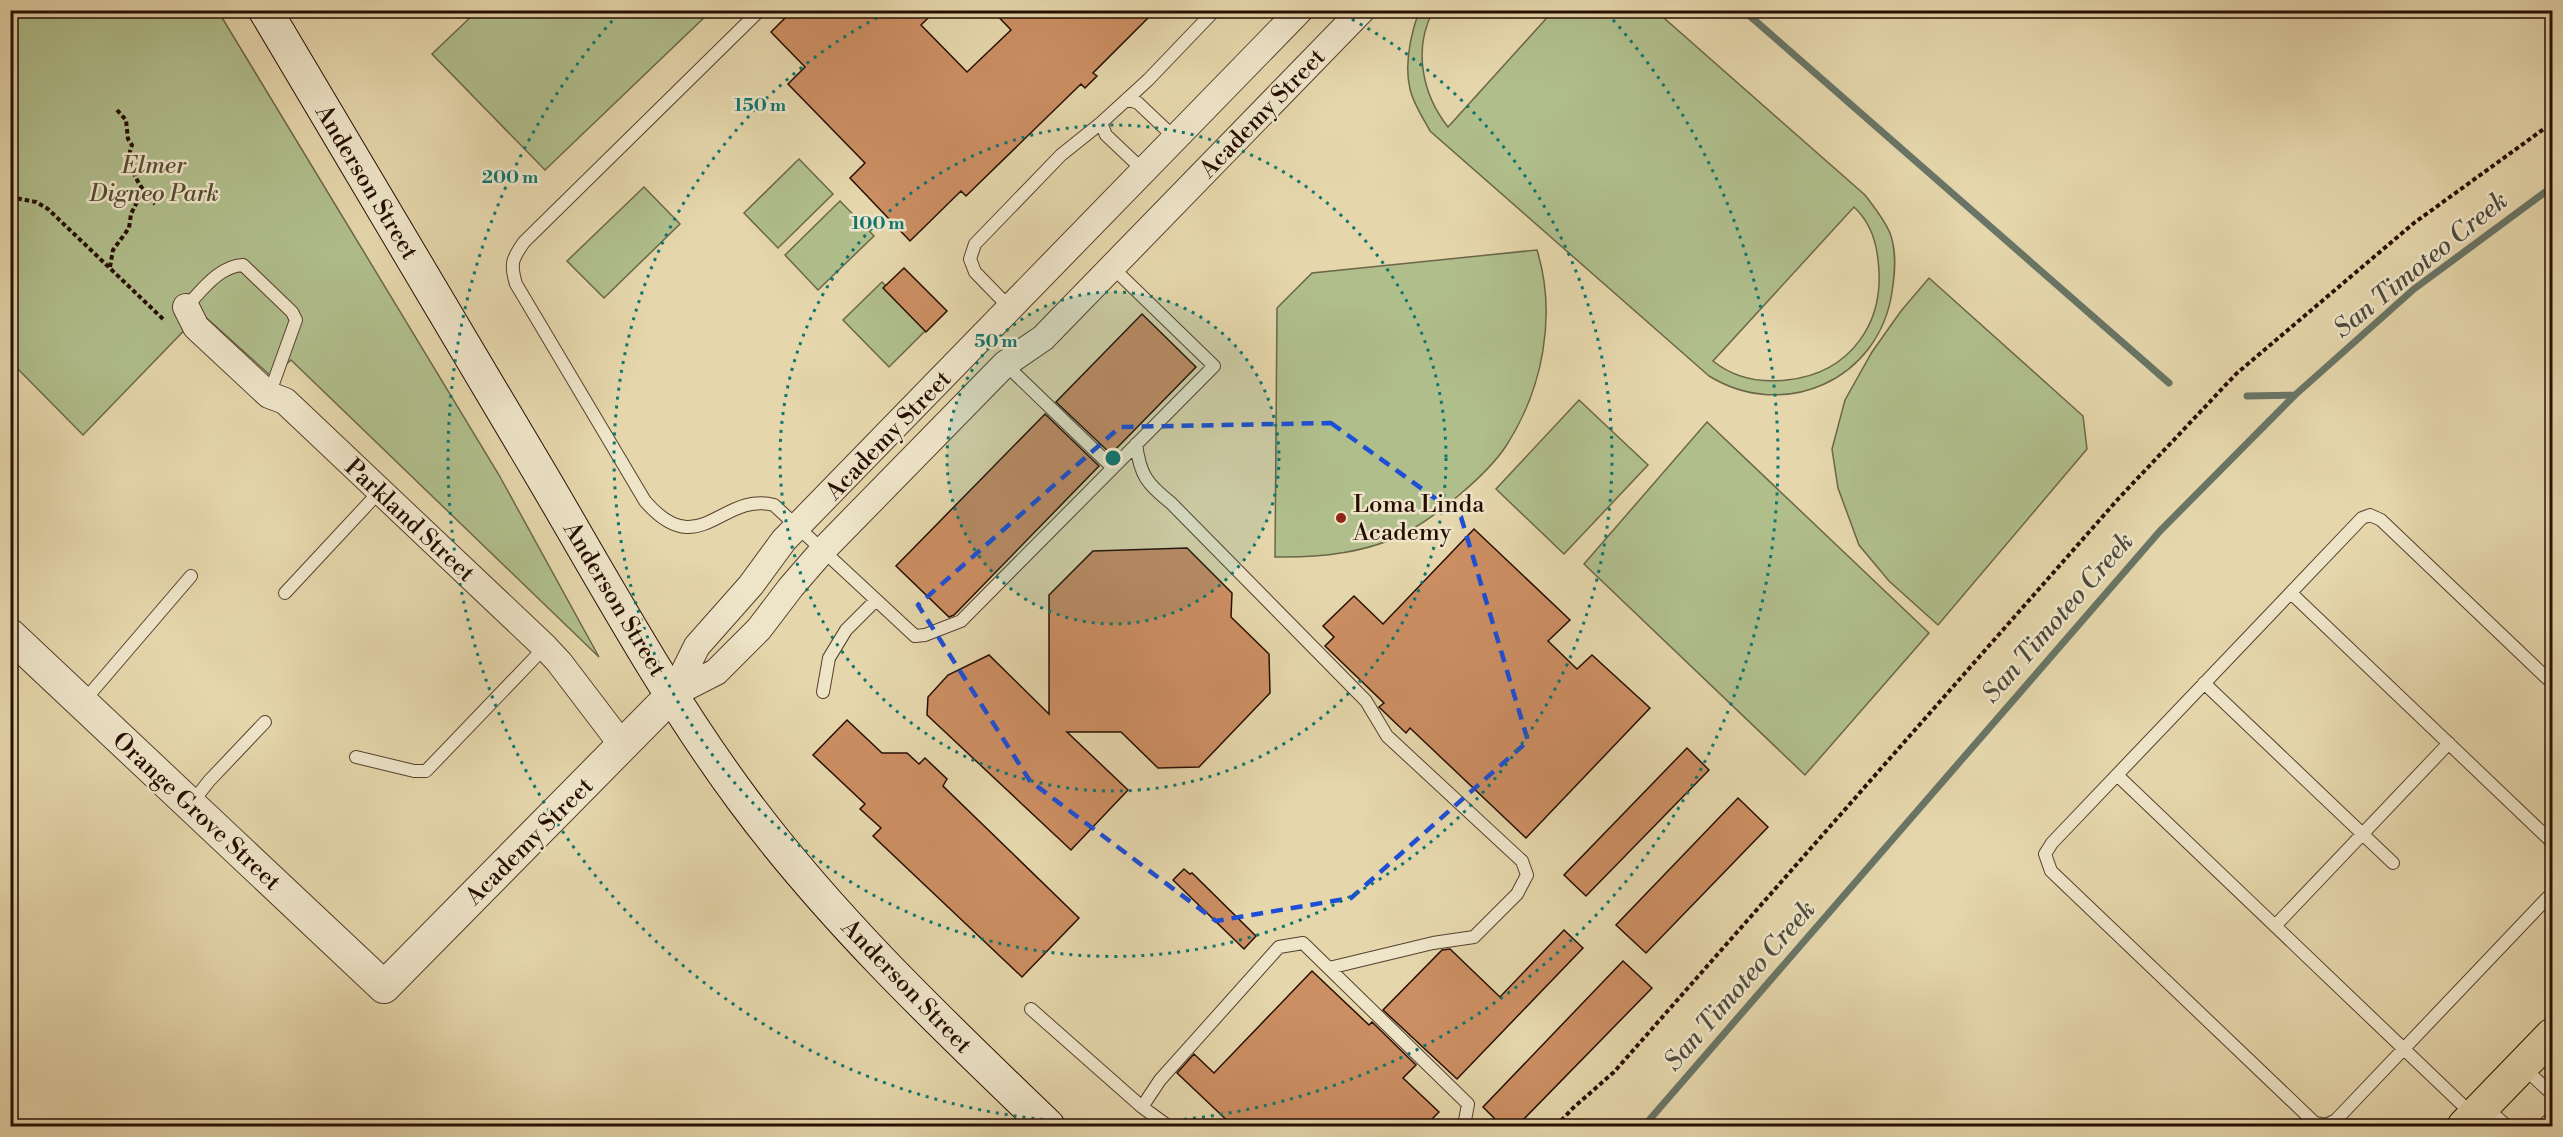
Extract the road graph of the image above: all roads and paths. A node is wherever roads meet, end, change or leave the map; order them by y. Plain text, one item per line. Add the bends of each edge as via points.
1 (265, 10) edge
2 (760, 10) edge
3 (1215, 10) edge
4 (1300, 10) edge
5 (1340, 10) edge
6 (1362, 10) edge
7 (1127, 99) junction
8 (117, 110) dead end
9 (1101, 123) junction
10 (2553, 123) edge
11 (1176, 139) junction
12 (1145, 172) junction
13 (143, 190) junction
14 (10, 197) edge
15 (155, 204) dead end
16 (110, 267) junction
17 (1112, 267) junction
18 (1011, 309) junction
19 (176, 314) junction
20 (1005, 364) junction
21 (269, 395) junction
22 (1136, 444) junction
23 (1113, 468) junction
24 (380, 491) junction
25 (799, 526) junction
26 (824, 549) junction
27 (191, 576) dead end
28 (2291, 592) junction
29 (285, 593) dead end
30 (876, 600) junction
31 (10, 635) edge
32 (545, 647) junction
33 (2204, 683) junction
34 (2553, 683) edge
35 (823, 692) dead end
36 (673, 694) junction
37 (82, 702) junction
38 (265, 722) dead end
39 (2449, 743) junction
40 (623, 746) junction
41 (356, 758) dead end
42 (2117, 775) junction
43 (191, 805) junction
44 (2363, 834) junction
45 (2553, 842) edge
46 (2393, 863) dead end
47 (2553, 893) edge
48 (2275, 926) junction
49 (1329, 968) junction
50 (384, 987) joint
51 (1031, 1008) dead end
52 (2553, 1035) edge
53 (2404, 1049) junction
54 (2523, 1066) junction
55 (2553, 1094) edge
56 (1142, 1107) junction
57 (2553, 1117) edge
58 (2482, 1119) edge
59 (1048, 1126) edge
60 (1168, 1126) edge
61 (1464, 1126) edge
62 (1556, 1126) edge
63 (2543, 1126) edge

1 - 36 main road, Anderson Street
2 - 25 lane via 524,242 513,258 512,270 516,284 645,501 659,518 679,527 698,527 752,504 766,503
3 - 7 lane
4 - 11 street, Academy Street
5 - 20 street, Academy Street via 1031,326
6 - 17 street, Academy Street
7 - 9 lane
7 - 11 lane via 1138,103
8 - 13 path via 126,120 132,145 129,158
9 - 12 lane via 1106,135
9 - 18 lane via 1061,155 975,244 970,259 975,272
10 - 62 path via 2414,223 2236,374 2119,498 1614,1072
11 - 12 street, Academy Street
12 - 18 street, Academy Street
13 - 15 path
13 - 16 path via 129,228 113,250
14 - 16 path via 36,202 48,209
16 - 19 path
17 - 20 street, Academy Street via 1042,338
17 - 22 lane via 1214,366
18 - 25 street, Academy Street
19 - 21 street, Parkland Street via 196,327
19 - 21 lane via 231,266 243,265 296,320
20 - 23 lane
20 - 26 street, Academy Street
21 - 24 street, Parkland Street via 285,401
22 - 23 lane
22 - 49 lane via 1139,466 1149,486 1171,503 1366,701 1387,735 1522,861 1527,875 1517,894 1474,937
23 - 30 lane via 961,621 915,636
24 - 29 lane
24 - 32 street, Parkland Street
25 - 26 lane
25 - 36 street, Academy Street via 697,646
26 - 30 lane
26 - 36 street, Academy Street via 759,628 716,672
27 - 37 lane
28 - 33 lane
28 - 34 lane via 2362,518 2370,515 2381,520
28 - 39 lane
30 - 35 lane via 846,630 829,658
31 - 37 street, Orange Grove Street
32 - 40 street, Parkland Street
32 - 41 lane via 426,771
33 - 42 lane
33 - 44 lane
36 - 40 street, Academy Street
36 - 59 main road, Anderson Street via 743,799 816,890 911,993
37 - 43 street, Orange Grove Street
38 - 43 lane
39 - 44 lane
39 - 45 lane
40 - 50 street, Academy Street
42 - 48 lane
42 - 53 lane via 2052,843 2045,855 2051,871 2315,1123 2326,1125 2336,1120
43 - 50 street, Orange Grove Street
44 - 46 lane
44 - 48 lane
47 - 53 lane
48 - 53 lane
49 - 56 lane via 1304,943 1279,947 1160,1080
49 - 61 lane via 1468,1104
51 - 56 lane
52 - 54 main road
53 - 58 lane
54 - 55 lane
54 - 58 main road
56 - 60 lane
57 - 63 lane

